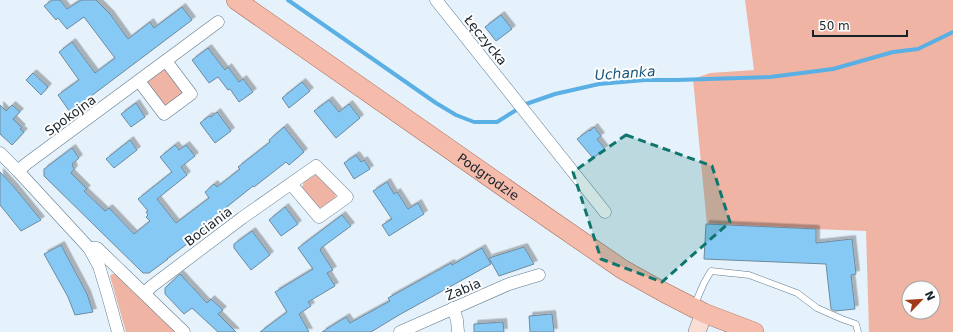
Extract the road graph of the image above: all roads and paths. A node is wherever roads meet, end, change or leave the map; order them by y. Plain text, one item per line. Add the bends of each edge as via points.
1 (236, 0) edge
2 (436, 0) edge
3 (218, 22) dead end
4 (166, 61) junction
5 (139, 81) junction
6 (0, 154) edge
7 (18, 171) junction
8 (291, 184) junction
9 (605, 212) dead end
10 (89, 248) junction
11 (539, 275) dead end
12 (144, 293) junction
13 (453, 308) junction
14 (698, 310) junction
15 (118, 332) edge
16 (184, 332) edge
17 (400, 332) edge
18 (458, 332) edge
19 (698, 332) edge
20 (754, 332) edge
21 (858, 332) edge

1 - 14 main road, Podgrodzie via 622,269
2 - 9 street, Łęczycka
3 - 4 street, Spokojna
4 - 5 street, Spokojna
4 - 5 street via 191,94 164,114
5 - 7 street, Spokojna
6 - 7 street
7 - 10 street
8 - 8 street, Bociania via 319,217 347,197 316,166
8 - 12 street, Bociania
10 - 12 street via 97,248
10 - 15 street via 99,266
11 - 13 street, Żabia via 509,284
12 - 16 street
13 - 17 street, Żabia
13 - 18 street
14 - 19 street
14 - 20 main road, Podgrodzie
14 - 21 lane via 704,283 711,271 749,275 797,293 817,308 856,324

